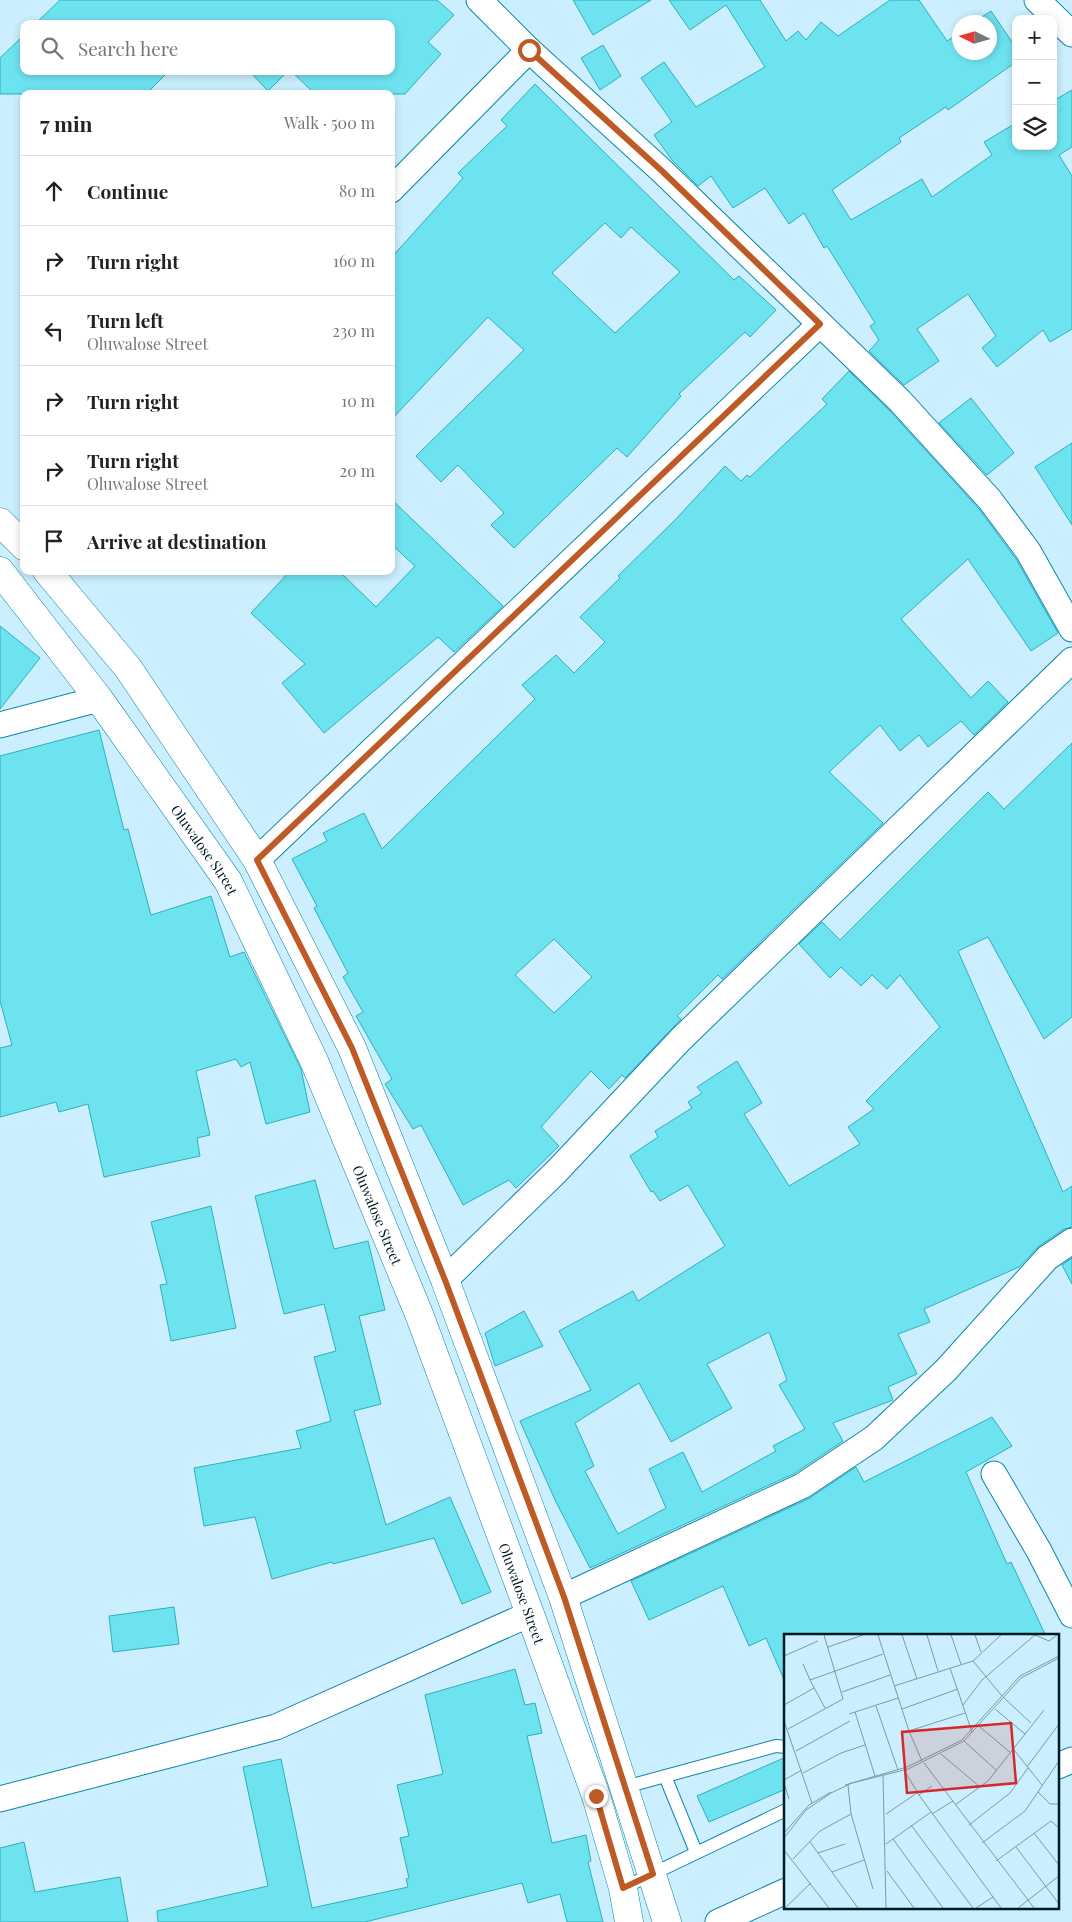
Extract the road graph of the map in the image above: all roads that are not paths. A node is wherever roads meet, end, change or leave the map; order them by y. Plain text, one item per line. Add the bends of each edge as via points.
1 (479, 0) edge
2 (1036, 0) edge
3 (1072, 34) edge
4 (529, 50) junction
5 (395, 186) edge
6 (820, 324) junction
7 (0, 522) edge
8 (20, 542) edge
9 (0, 571) edge
10 (50, 575) edge
11 (1072, 629) edge
12 (1072, 660) edge
13 (99, 698) junction
14 (0, 725) edge
15 (257, 860) junction
16 (1072, 1241) edge
17 (445, 1280) junction
18 (994, 1474) dead end
19 (564, 1597) junction
20 (530, 1614) junction
21 (1072, 1614) edge
22 (784, 1747) edge
23 (1072, 1760) edge
24 (1060, 1765) edge
25 (665, 1776) junction
26 (625, 1787) junction
27 (0, 1799) edge
28 (784, 1811) edge
29 (696, 1852) junction
30 (653, 1874) junction
31 (623, 1888) junction
32 (784, 1892) edge
33 (629, 1922) edge
34 (667, 1922) edge
35 (718, 1922) edge

1 - 4 street
2 - 3 street
4 - 5 street
4 - 6 street via 662,171
6 - 11 street via 900,401 990,500 1028,551
6 - 15 street
7 - 8 street
9 - 13 street, Oluwalose Street
10 - 15 street via 128,668
12 - 17 street via 680,1040 557,1171
13 - 14 street
13 - 20 street, Oluwalose Street via 228,881 315,1063 419,1314
15 - 17 street via 352,1048
16 - 19 street via 1047,1258 946,1370 874,1438 802,1486
17 - 19 street
18 - 21 street
19 - 26 street
20 - 27 street via 276,1727
20 - 31 street, Oluwalose Street via 596,1796
22 - 25 lane via 776,1746
23 - 24 street
25 - 26 lane
25 - 29 lane
26 - 30 street
28 - 29 lane
29 - 30 lane
30 - 31 lane
30 - 34 street
31 - 33 street, Oluwalose Street
32 - 35 street

